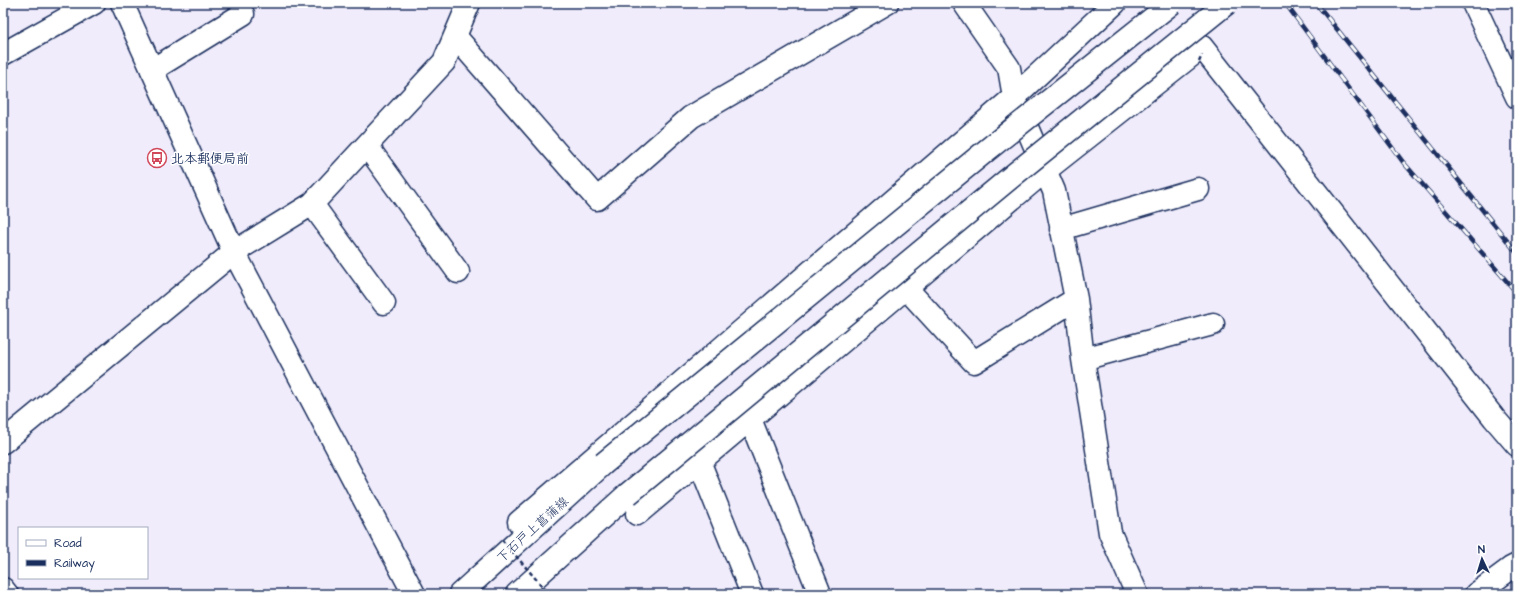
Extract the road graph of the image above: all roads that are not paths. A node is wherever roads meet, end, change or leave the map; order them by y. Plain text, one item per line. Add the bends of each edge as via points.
1 (94, 3) edge
2 (122, 3) edge
3 (887, 3) edge
4 (964, 3) edge
5 (1115, 3) edge
6 (1172, 3) edge
7 (1228, 3) edge
8 (1473, 3) edge
9 (466, 5) edge
10 (243, 14) dead end
11 (455, 36) junction
12 (3, 54) edge
13 (152, 70) junction
14 (1517, 96) edge
15 (1014, 97) junction
16 (367, 146) junction
17 (1046, 170) junction
18 (1198, 189) dead end
19 (312, 204) junction
20 (1061, 229) junction
21 (234, 252) junction
22 (458, 272) dead end
23 (906, 288) junction
24 (1076, 299) junction
25 (384, 303) dead end
26 (1213, 324) dead end
27 (1083, 358) junction
28 (750, 419) junction
29 (3, 442) edge
30 (1517, 445) edge
31 (700, 461) junction
32 (637, 514) dead end
33 (519, 522) dead end
34 (1517, 565) edge
35 (3, 589) edge
36 (7, 594) edge
37 (414, 594) edge
38 (460, 594) edge
39 (517, 594) edge
40 (752, 594) edge
41 (820, 594) edge
42 (1137, 594) edge
43 (1476, 594) edge

1 - 12 street
2 - 13 street
3 - 11 street via 691,117 597,199
4 - 15 street via 1009,68
5 - 15 street
6 - 38 street, 下石戸上菖蒲線, bridge via 987,150 603,464
7 - 39 street, bridge via 1016,173 628,494
8 - 14 street
9 - 11 street
10 - 13 street
11 - 16 street via 444,62
13 - 21 street
15 - 17 street
15 - 33 street
16 - 19 street
16 - 22 street
17 - 20 street via 1054,190
17 - 23 street
17 - 30 street via 1202,47
18 - 20 street
19 - 21 street
19 - 25 street
20 - 24 street
21 - 29 street
21 - 37 street
23 - 24 street via 974,362
23 - 28 street
24 - 27 street
26 - 27 street
27 - 42 street via 1110,533
28 - 31 street
28 - 41 street
31 - 32 street
31 - 40 street
34 - 43 street
35 - 36 street

